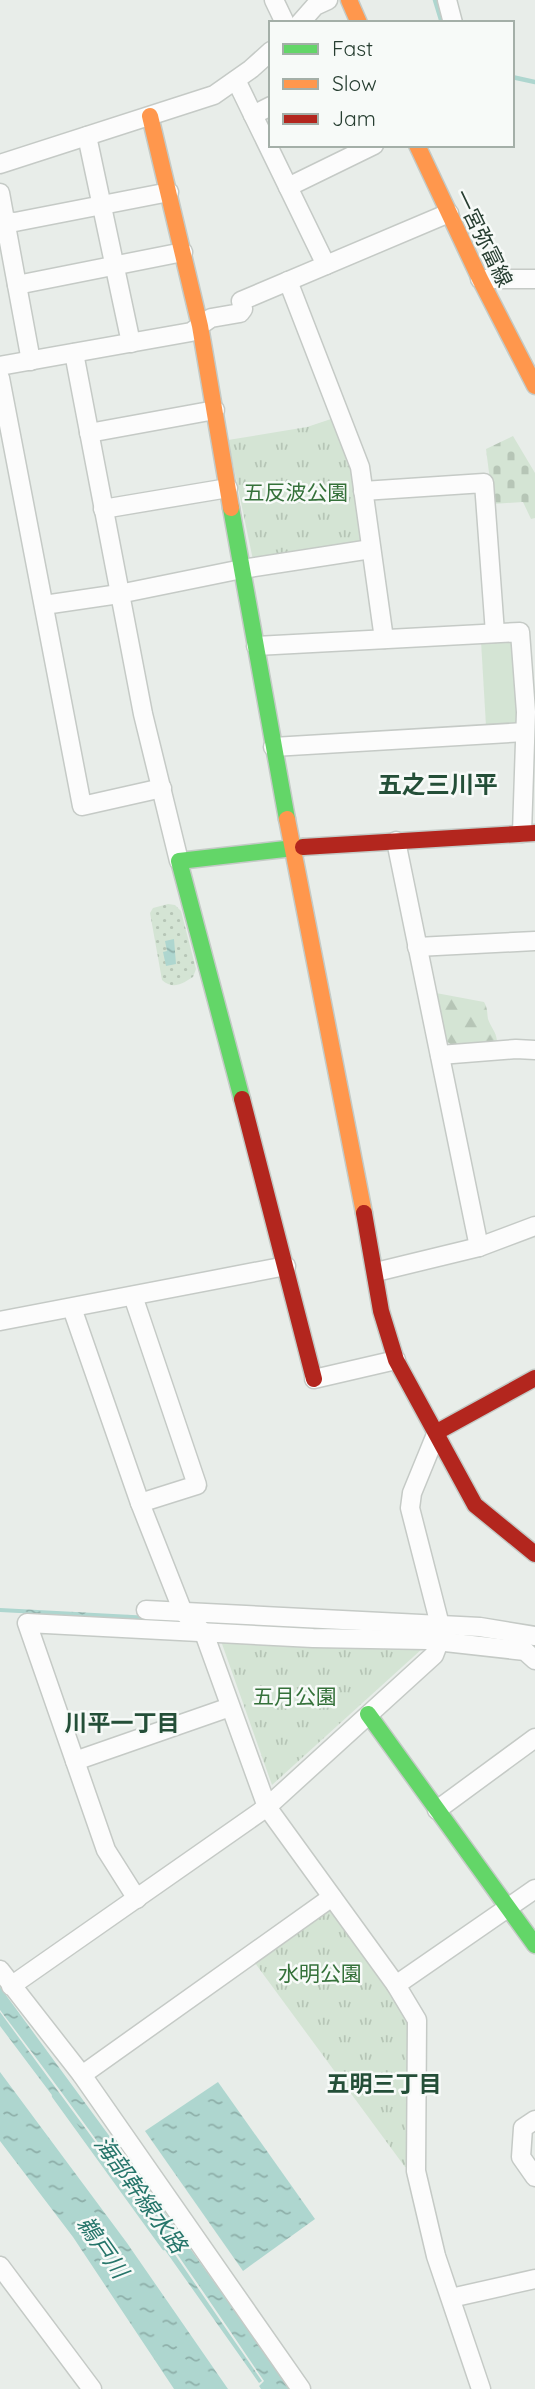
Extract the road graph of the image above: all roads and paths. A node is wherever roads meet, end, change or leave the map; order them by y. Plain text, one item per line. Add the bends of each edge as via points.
1 (274, 0) edge
2 (328, 0) edge
3 (349, 0) edge
4 (447, 0) edge
5 (284, 21) edge
6 (302, 21) edge
7 (358, 21) edge
8 (452, 21) edge
9 (269, 53) edge
10 (236, 80) junction
11 (269, 107) edge
12 (253, 115) junction
13 (150, 116) junction
14 (87, 136) junction
15 (370, 147) edge
16 (418, 147) edge
17 (0, 164) edge
18 (288, 187) junction
19 (169, 192) junction
20 (0, 193) edge
21 (102, 205) junction
22 (449, 213) junction
23 (3, 221) edge
24 (183, 252) junction
25 (326, 265) junction
26 (115, 266) junction
27 (480, 279) junction
28 (535, 279) edge
29 (288, 281) junction
30 (17, 285) junction
31 (200, 326) junction
32 (131, 343) junction
33 (74, 353) junction
34 (31, 361) junction
35 (0, 366) edge
36 (0, 378) edge
37 (535, 386) edge
38 (215, 410) junction
39 (89, 433) junction
40 (228, 488) junction
41 (363, 491) junction
42 (103, 509) junction
43 (371, 549) junction
44 (242, 569) junction
45 (119, 594) junction
46 (44, 606) junction
47 (495, 633) junction
48 (384, 639) junction
49 (256, 646) junction
50 (526, 732) junction
51 (273, 747) junction
52 (162, 788) junction
53 (528, 833) edge
54 (396, 841) junction
55 (293, 848) junction
56 (179, 861) junction
57 (535, 941) edge
58 (417, 947) junction
59 (535, 1050) edge
60 (440, 1055) junction
61 (535, 1226) edge
62 (479, 1247) junction
63 (286, 1266) junction
64 (376, 1272) junction
65 (134, 1296) junction
66 (72, 1308) junction
67 (0, 1321) edge
68 (396, 1360) junction
69 (535, 1378) edge
70 (314, 1379) joint
71 (437, 1432) junction
72 (140, 1503) junction
73 (535, 1554) edge
74 (146, 1610) dead end
75 (183, 1612) junction
76 (204, 1633) junction
77 (440, 1634) junction
78 (535, 1636) edge
79 (534, 1658) edge
80 (230, 1707) junction
81 (368, 1714) junction
82 (535, 1738) edge
83 (75, 1761) junction
84 (267, 1807) junction
85 (438, 1810) junction
86 (535, 1889) edge
87 (332, 1897) junction
88 (137, 1899) junction
89 (509, 1909) junction
90 (535, 1945) edge
91 (0, 1970) edge
92 (396, 1985) junction
93 (11, 1986) junction
94 (82, 2075) junction
95 (535, 2120) edge
96 (535, 2177) edge
97 (0, 2266) edge
98 (535, 2279) edge
99 (451, 2298) junction
100 (92, 2389) edge
101 (301, 2389) edge
102 (481, 2389) edge

1 - 5 street
2 - 6 street
3 - 7 street
4 - 8 street
9 - 10 street
10 - 12 street
10 - 13 street via 214,95
11 - 12 street
12 - 18 street
13 - 14 street
13 - 19 street
14 - 17 street
14 - 21 street
15 - 18 street
16 - 22 street, 一宮弥富線
18 - 25 street
19 - 21 street
19 - 24 street
20 - 23 street
21 - 23 street
21 - 26 street
22 - 25 street
22 - 27 street, 一宮弥富線
23 - 30 street
24 - 26 street
24 - 31 street
25 - 29 street
26 - 30 street
26 - 32 street
27 - 28 street
27 - 37 street, 一宮弥富線
29 - 31 street via 241,301 240,313 211,318
29 - 41 street via 360,467
30 - 34 street
31 - 32 street via 191,332
31 - 38 street
32 - 33 street
33 - 34 street
33 - 39 street
34 - 35 street
36 - 46 street
38 - 39 street
38 - 40 street
39 - 42 street
40 - 42 street
40 - 44 street
41 - 43 street
41 - 47 street via 484,483
42 - 45 street
43 - 44 street
43 - 48 street
44 - 45 street
44 - 49 street
45 - 46 street
45 - 52 street
46 - 52 street via 82,806
47 - 48 street
47 - 50 street via 520,632
48 - 49 street
49 - 51 street
50 - 51 street
50 - 53 street
51 - 55 street
52 - 56 street
53 - 54 street
54 - 55 street
54 - 58 street
55 - 56 street
55 - 64 street
56 - 63 street
57 - 58 street
58 - 60 street
59 - 60 street
60 - 62 street
61 - 62 street
62 - 64 street
63 - 65 street
63 - 70 street
64 - 68 street via 381,1311
65 - 66 street
65 - 72 street via 197,1485
66 - 67 street
66 - 72 street
68 - 70 street
68 - 71 street
69 - 71 street
71 - 73 street via 475,1505
71 - 77 street via 410,1508
72 - 75 street
74 - 75 street
75 - 76 street
75 - 77 street
76 - 77 street
76 - 80 street
76 - 83 street via 27,1623
77 - 78 street via 481,1627
77 - 79 street via 525,1651
77 - 81 street via 434,1655
80 - 83 street
80 - 84 street
81 - 84 street
81 - 85 street
82 - 85 street
83 - 88 street via 106,1850
84 - 87 street
84 - 88 street
85 - 89 street
86 - 89 street
87 - 92 street
87 - 94 street
88 - 93 street
89 - 90 street
89 - 92 street
91 - 93 street
92 - 99 street via 417,2020 416,2171
93 - 94 street
94 - 101 street
95 - 96 street via 523,2128 521,2157
97 - 100 street
98 - 99 street
99 - 102 street

